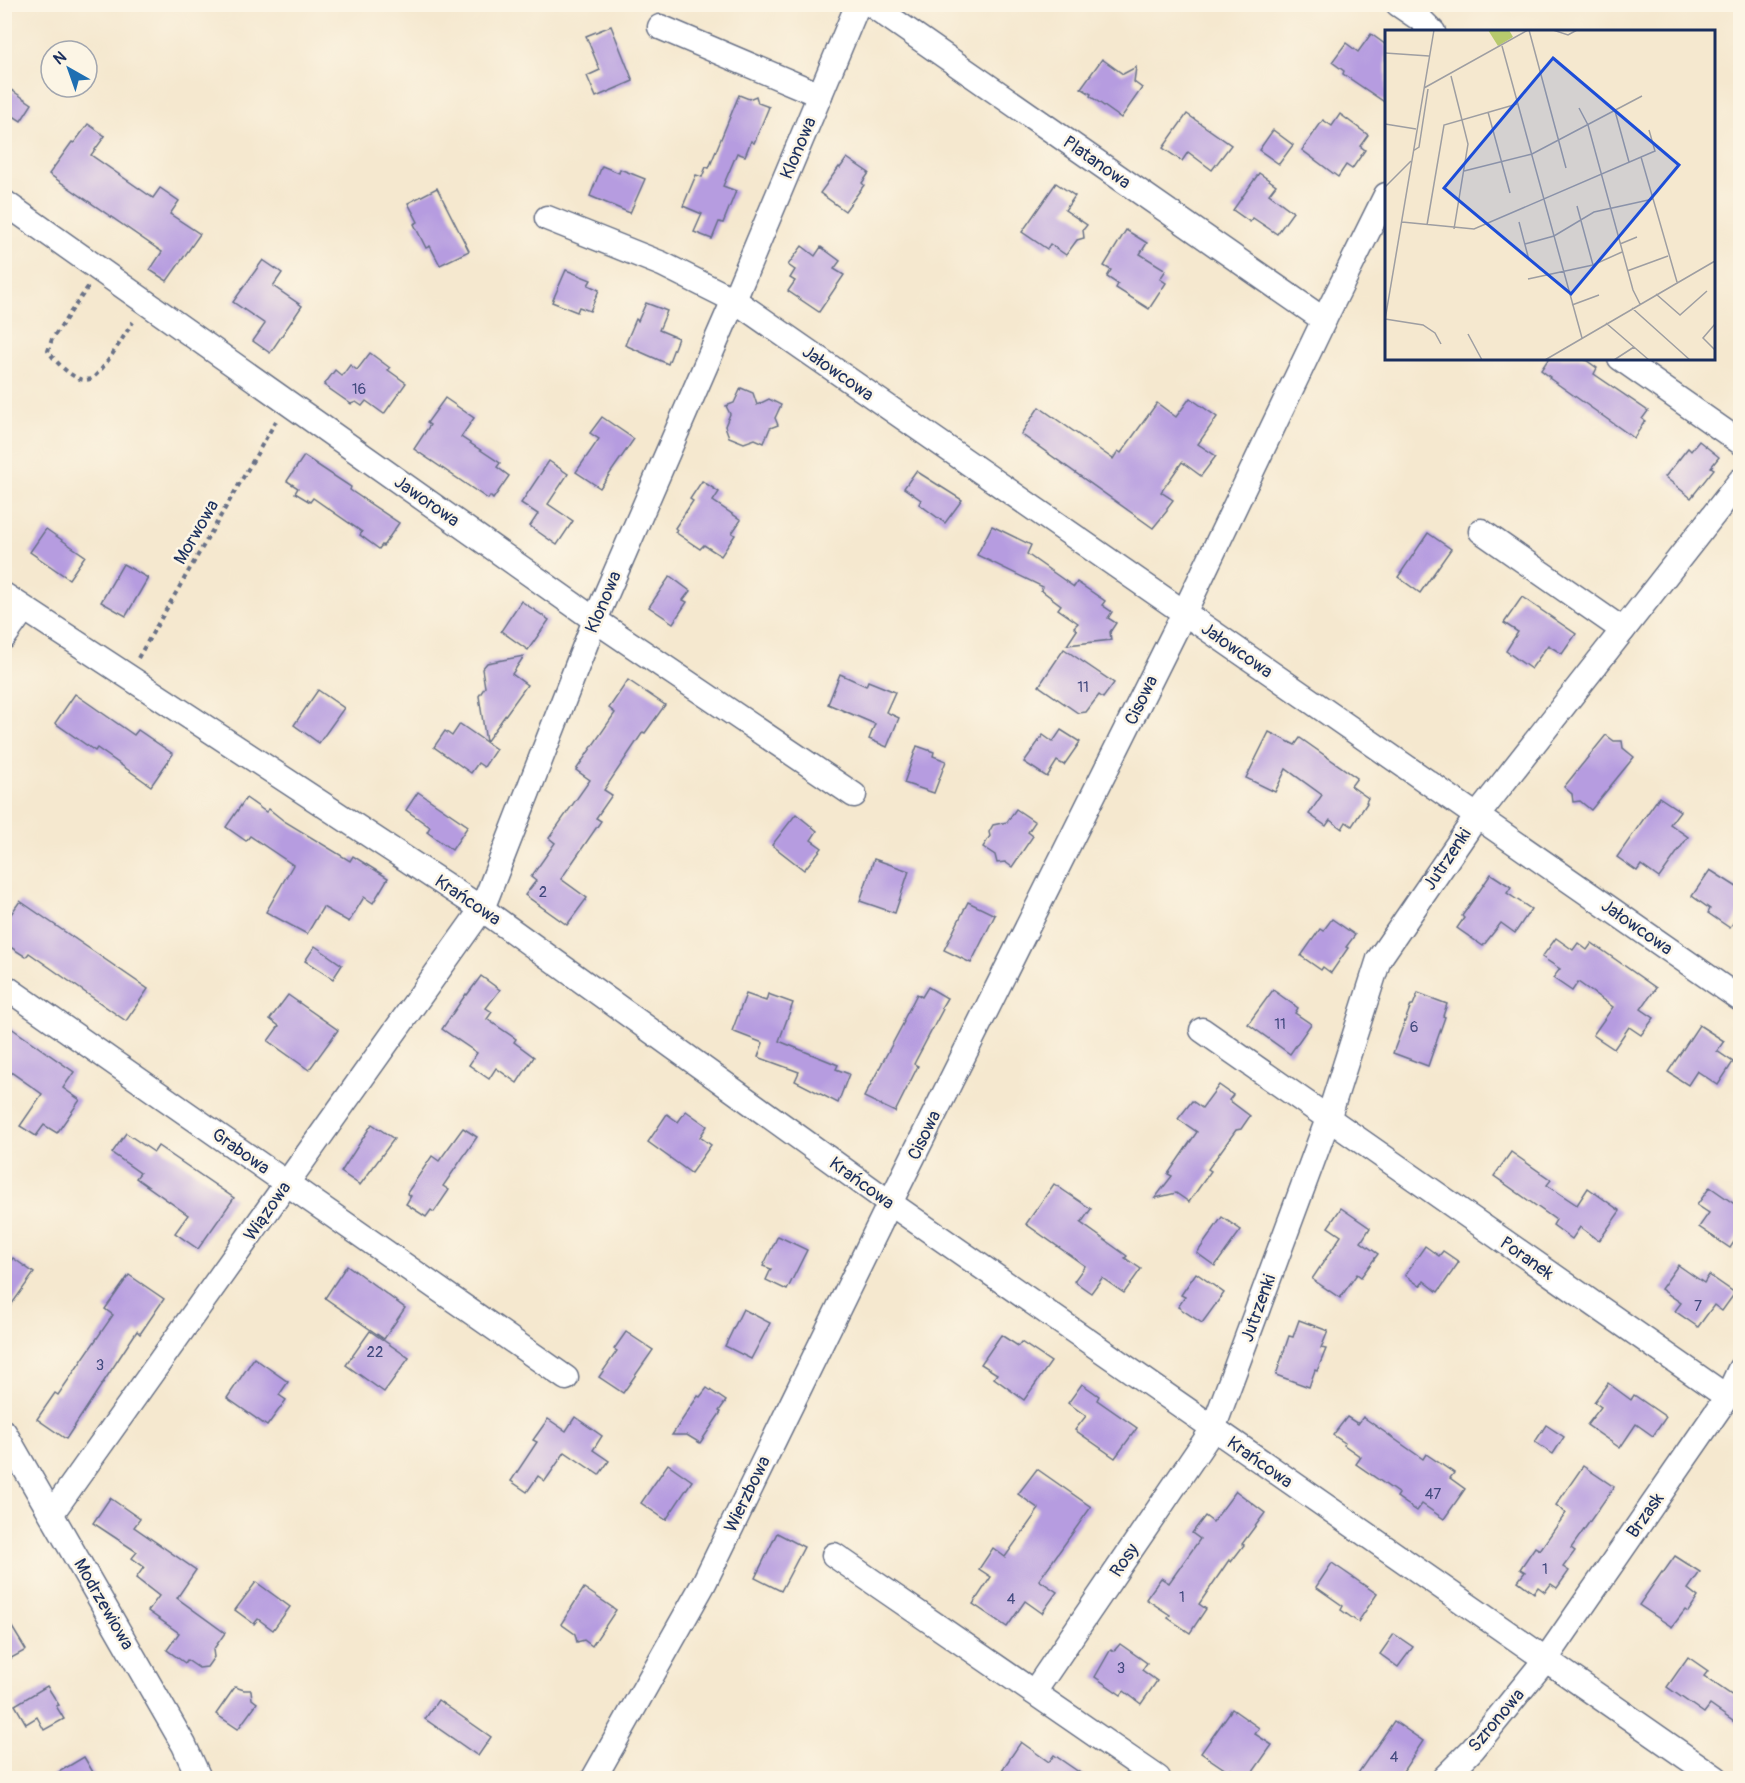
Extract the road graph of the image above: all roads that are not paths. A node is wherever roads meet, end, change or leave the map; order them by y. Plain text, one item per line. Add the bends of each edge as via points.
1 (858, 4) edge
2 (870, 4) edge
3 (1398, 4) edge
4 (660, 27) dead end
5 (1431, 30) edge
6 (820, 95) junction
7 (1385, 198) edge
8 (4, 202) edge
9 (547, 218) dead end
10 (734, 300) junction
11 (1323, 320) junction
12 (1623, 360) edge
13 (1740, 442) edge
14 (1740, 481) edge
15 (1481, 531) dead end
16 (14, 602) edge
17 (1184, 613) junction
18 (595, 620) junction
19 (1623, 630) junction
20 (4, 638) edge
21 (854, 795) dead end
22 (1477, 816) junction
23 (482, 909) junction
24 (4, 987) edge
25 (1740, 999) edge
26 (1202, 1030) dead end
27 (1328, 1119) junction
28 (287, 1183) junction
29 (890, 1203) junction
30 (1740, 1369) edge
31 (566, 1378) dead end
32 (1727, 1397) junction
33 (1213, 1429) junction
34 (4, 1432) edge
35 (52, 1513) junction
36 (834, 1555) dead end
37 (1546, 1659) junction
38 (1034, 1692) junction
39 (198, 1776) edge
40 (594, 1779) edge
41 (1158, 1779) edge
42 (1444, 1779) edge
43 (1716, 1779) edge

1 - 6 street, Klonowa
2 - 11 street, Platanowa
3 - 5 street
4 - 6 street, Klonowa
6 - 10 street, Klonowa
7 - 11 street, Cisowa
8 - 18 street, Jaworowa
9 - 10 street via 662,264
10 - 17 street, Jałowcowa
10 - 18 street, Klonowa
11 - 17 street, Cisowa
12 - 13 street
14 - 19 street, Jutrzenki
15 - 19 street
16 - 20 street
16 - 23 street, Krańcowa
17 - 22 street, Jałowcowa
17 - 29 street, Cisowa
18 - 21 street, Jaworowa
18 - 23 street, Klonowa
19 - 22 street, Jutrzenki
22 - 25 street, Jałowcowa
22 - 27 street, Jutrzenki via 1379,959
23 - 28 street, Wiązowa
23 - 29 street, Krańcowa
24 - 28 street, Grabowa
26 - 27 street
27 - 32 street, Poranek
27 - 33 street, Jutrzenki
28 - 31 street, Grabowa
28 - 35 street, Wiązowa
29 - 33 street, Krańcowa
29 - 40 street, Wierzbowa via 704,1583
30 - 32 street, Brzask
32 - 37 street, Brzask
33 - 37 street, Krańcowa
33 - 38 street, Rosy
34 - 35 street, Modrzewiowa
35 - 39 street, Modrzewiowa
36 - 38 street
37 - 42 street, Szronowa
37 - 43 street, Krańcowa
38 - 41 street

